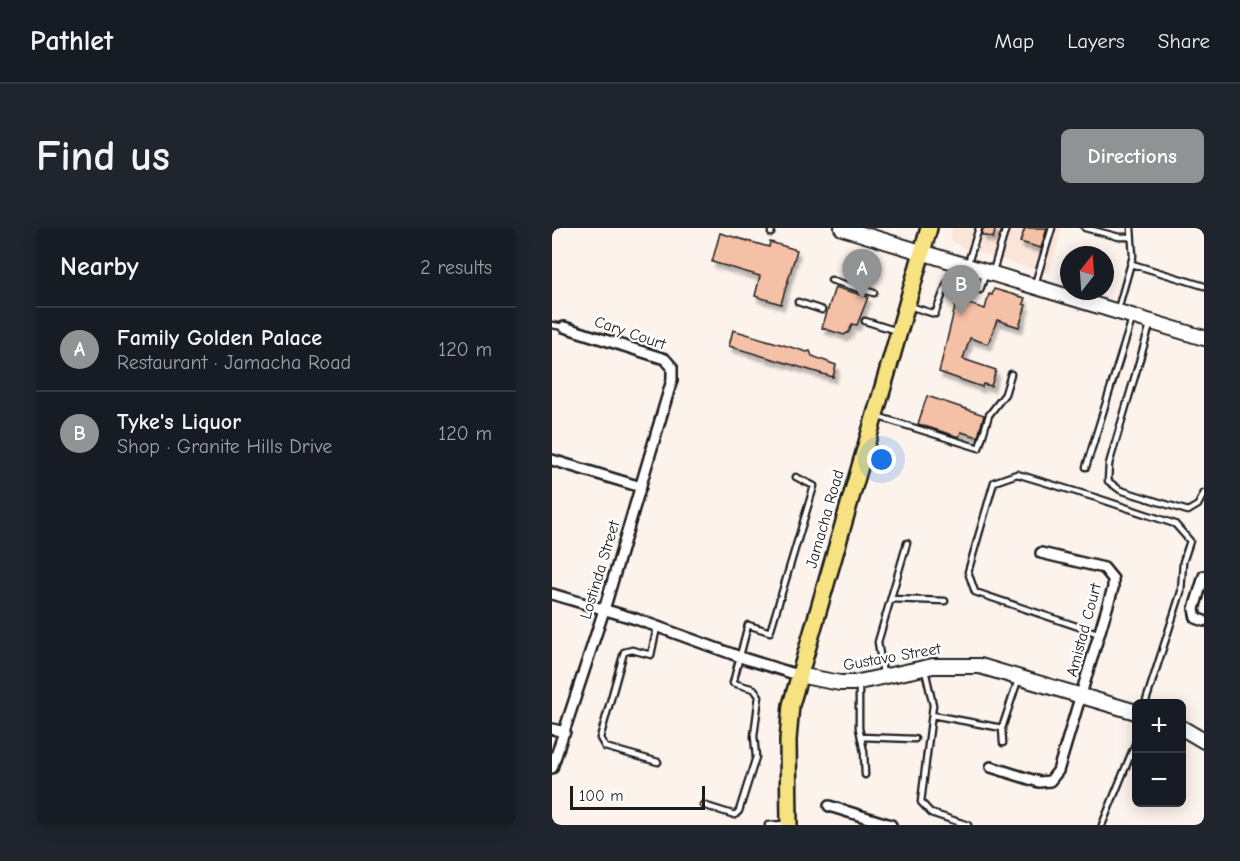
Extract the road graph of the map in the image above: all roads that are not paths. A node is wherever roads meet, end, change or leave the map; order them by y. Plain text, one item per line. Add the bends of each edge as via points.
1 (842, 228) edge
2 (929, 228) edge
3 (979, 228) edge
4 (1006, 228) edge
5 (1052, 228) edge
6 (1085, 228) edge
7 (1131, 228) edge
8 (866, 231) edge
9 (1130, 237) junction
10 (921, 252) junction
11 (1132, 264) junction
12 (967, 266) junction
13 (989, 273) junction
14 (831, 280) dead end
15 (1204, 286) edge
16 (1034, 287) junction
17 (874, 293) dead end
18 (798, 302) dead end
19 (906, 305) junction
20 (822, 310) dead end
21 (1117, 312) junction
22 (1133, 317) junction
23 (865, 321) dead end
24 (1151, 322) junction
25 (552, 325) edge
26 (564, 327) joint
27 (898, 331) junction
28 (1204, 338) edge
29 (1011, 374) dead end
30 (672, 380) joint
31 (874, 416) junction
32 (552, 460) edge
33 (1086, 467) dead end
34 (796, 477) dead end
35 (641, 486) junction
36 (1204, 493) edge
37 (908, 543) dead end
38 (1041, 553) dead end
39 (1204, 576) edge
40 (552, 594) edge
41 (891, 599) junction
42 (945, 601) dead end
43 (604, 610) junction
44 (1200, 620) edge
45 (657, 627) junction
46 (1100, 634) junction
47 (739, 657) junction
48 (924, 667) junction
49 (798, 675) junction
50 (884, 676) junction
51 (1019, 677) junction
52 (859, 682) junction
53 (1082, 695) junction
54 (1147, 699) edge
55 (1132, 710) edge
56 (932, 715) junction
57 (1002, 728) junction
58 (552, 729) edge
59 (1186, 730) edge
60 (565, 732) junction
61 (861, 737) junction
62 (915, 739) dead end
63 (1204, 741) edge
64 (1003, 743) dead end
65 (1132, 753) edge
66 (658, 762) dead end
67 (991, 767) dead end
68 (552, 768) edge
69 (865, 775) dead end
70 (703, 805) dead end
71 (829, 806) dead end
72 (789, 824) edge
73 (768, 825) edge
74 (891, 825) edge
75 (968, 825) edge
76 (1102, 825) edge

1 - 8 street
2 - 10 main road, Jamacha Road
3 - 12 lane
4 - 13 lane
5 - 16 lane
6 - 9 lane
7 - 9 lane
8 - 10 street
9 - 11 lane
10 - 12 street
10 - 19 main road, Jamacha Road
11 - 15 lane
11 - 21 lane
12 - 13 street
13 - 16 street
13 - 19 lane via 980,290 947,283 935,314
14 - 17 lane
16 - 21 street
18 - 20 lane
19 - 27 main road, Jamacha Road
21 - 22 street
22 - 24 street
22 - 33 lane
23 - 27 lane
24 - 28 street
24 - 36 lane via 1109,464 1108,481 1120,490 1188,511 1198,505
25 - 26 lane
26 - 30 street, Cary Court via 664,358 672,367
27 - 31 main road, Jamacha Road
29 - 31 lane via 1005,394 989,415 979,448
30 - 35 street, Lostinda Street
31 - 49 main road, Jamacha Road
32 - 35 street
34 - 47 lane via 814,486 770,632 748,625
35 - 43 street, Lostinda Street
37 - 41 lane
38 - 46 street, Amistad Court via 1104,568 1113,579
39 - 44 street via 1194,609
40 - 43 street, Gustavo Street
41 - 42 lane
41 - 50 lane via 878,642
43 - 45 street, Gustavo Street
43 - 60 street, Lostinda Street
45 - 47 street, Gustavo Street
45 - 66 lane via 651,656 632,650 624,652 600,738 605,747
46 - 53 street, Amistad Court
46 - 54 lane via 975,592 968,572 994,482 1017,474 1086,494 1175,524 1190,541 1183,562 1181,592
47 - 49 street, Gustavo Street
47 - 70 lane via 734,683 754,689 759,696 754,736 756,757 739,811 735,814
48 - 50 street, Gustavo Street
48 - 51 street, Gustavo Street via 980,666
48 - 56 lane
49 - 52 street, Gustavo Street via 840,683
49 - 72 main road, Jamacha Road via 788,740
50 - 52 street, Gustavo Street
51 - 53 street, Gustavo Street
51 - 57 lane
52 - 61 lane
53 - 55 street, Gustavo Street
53 - 67 street, Amistad Court via 1058,771 1050,780 1039,782
56 - 57 lane
56 - 75 lane via 921,802 930,813
57 - 64 lane
58 - 60 street
59 - 63 street
60 - 68 street, Lostinda Street
61 - 62 lane
61 - 69 lane
65 - 76 lane
71 - 74 street
72 - 73 lane

